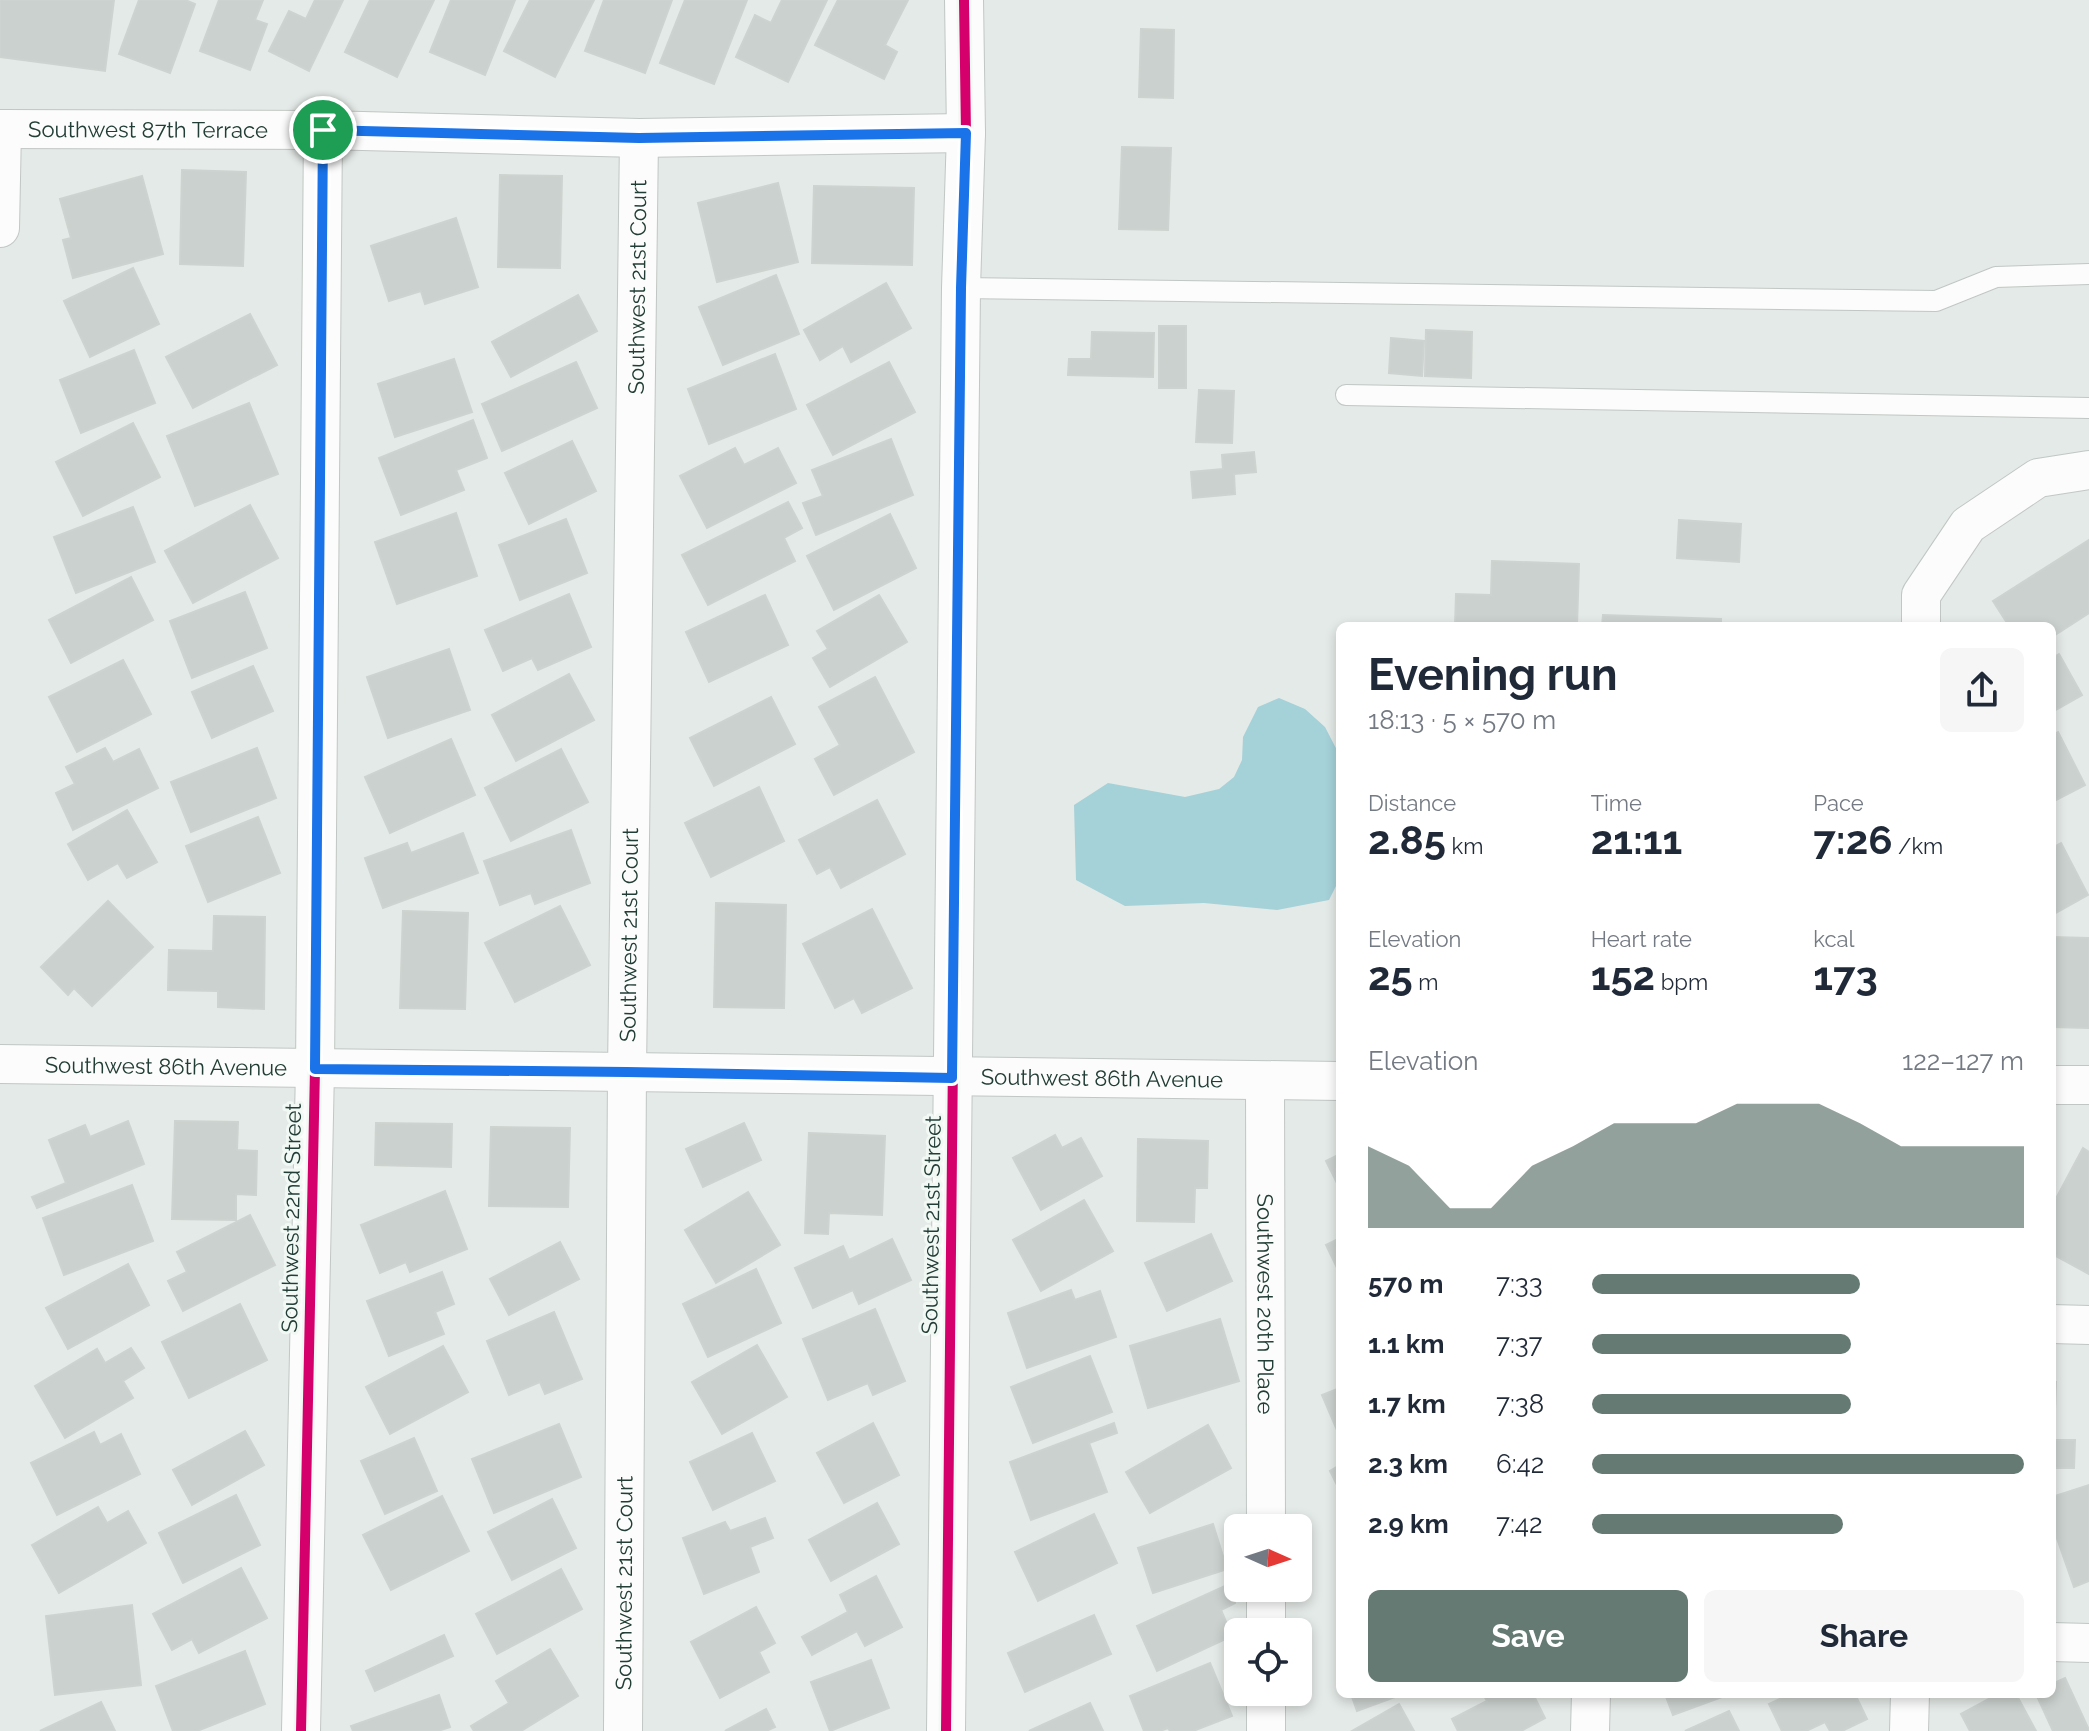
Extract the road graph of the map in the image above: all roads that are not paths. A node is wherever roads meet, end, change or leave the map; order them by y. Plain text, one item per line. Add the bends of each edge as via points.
1 (964, 0) edge
2 (1, 129) edge
3 (323, 130) junction
4 (966, 133) junction
5 (639, 138) junction
6 (0, 228) edge
7 (2089, 274) edge
8 (961, 288) junction
9 (1346, 395) dead end
10 (2089, 408) edge
11 (2089, 470) edge
12 (1921, 622) edge
13 (0, 1064) edge
14 (315, 1069) junction
15 (627, 1072) junction
16 (952, 1078) junction
17 (1336, 1081) edge
18 (1265, 1082) junction
19 (2056, 1085) edge
20 (2089, 1085) edge
21 (2056, 1324) edge
22 (2089, 1325) edge
23 (1266, 1514) edge
24 (2056, 1642) edge
25 (2089, 1643) edge
26 (1591, 1698) edge
27 (1910, 1698) edge
28 (1266, 1706) edge
29 (301, 1731) edge
30 (623, 1731) edge
31 (946, 1731) edge
32 (1266, 1731) edge
33 (1590, 1731) edge
34 (1909, 1731) edge

1 - 4 street, Southwest 21st Street
2 - 3 street, Southwest 87th Terrace
2 - 6 street
3 - 5 street, Southwest 87th Terrace
3 - 14 street, Southwest 22nd Street
4 - 5 street, Southwest 87th Terrace
4 - 8 street, Southwest 21st Street
5 - 15 street, Southwest 21st Court
7 - 8 lane via 1996,277 1936,301
8 - 16 street, Southwest 21st Street
9 - 10 lane
11 - 12 street via 2038,478 1968,525 1921,595
13 - 14 street, Southwest 86th Avenue
14 - 15 street, Southwest 86th Avenue
14 - 29 street, Southwest 22nd Street
15 - 16 street, Southwest 86th Avenue
15 - 30 street, Southwest 21st Court
16 - 18 street, Southwest 86th Avenue
16 - 31 street, Southwest 21st Street
17 - 18 street, Southwest 86th Avenue
18 - 23 street, Southwest 20th Place
19 - 20 street
21 - 22 street
24 - 25 street
26 - 33 street
27 - 34 street
28 - 32 street

